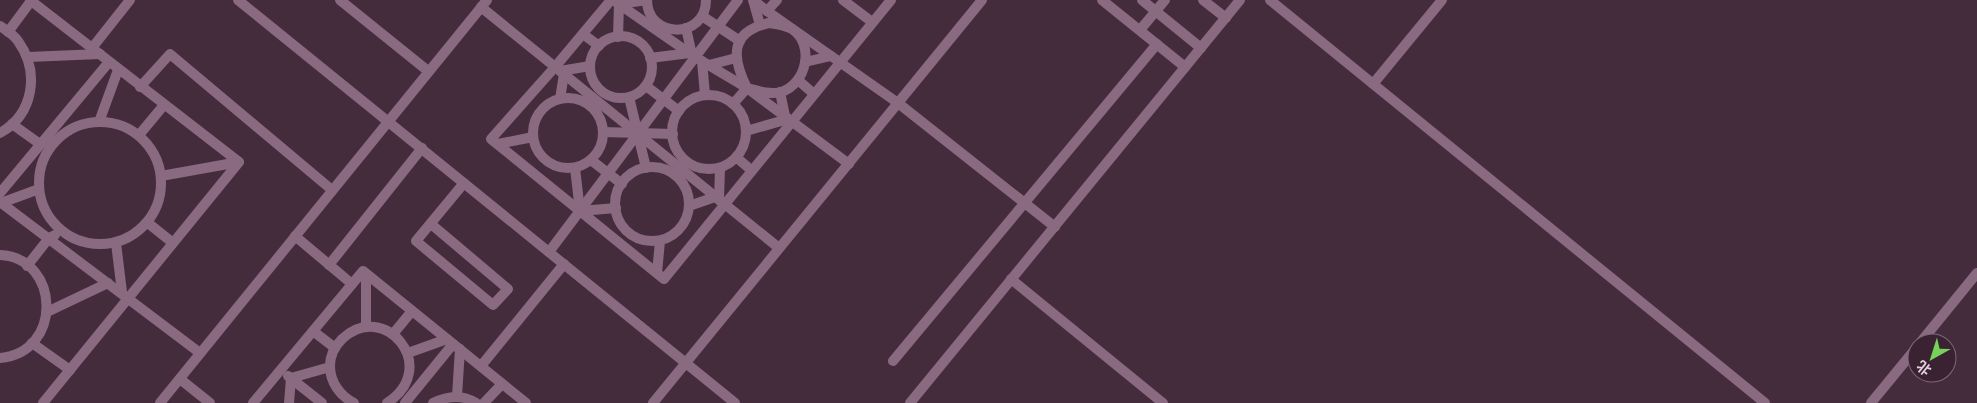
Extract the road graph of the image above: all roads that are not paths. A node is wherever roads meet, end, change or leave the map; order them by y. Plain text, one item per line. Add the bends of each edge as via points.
1 (130, 0) edge
2 (340, 0) edge
3 (647, 0) edge
4 (706, 0) edge
5 (738, 0) edge
6 (753, 0) edge
7 (777, 0) edge
8 (843, 0) edge
9 (891, 0) edge
10 (982, 0) edge
11 (1104, 0) edge
12 (1142, 0) edge
13 (1165, 0) edge
14 (1203, 0) edge
15 (1240, 0) edge
16 (1270, 0) edge
17 (1442, 0) edge
18 (30, 1) edge
19 (240, 1) edge
20 (614, 1) edge
21 (484, 4) edge
22 (767, 11) junction
23 (1156, 11) junction
24 (702, 16) junction
25 (1226, 18) junction
26 (872, 22) junction
27 (760, 25) junction
28 (656, 26) junction
29 (718, 27) junction
30 (686, 28) junction
31 (4, 29) edge
32 (792, 29) junction
33 (1140, 30) junction
34 (583, 34) junction
35 (618, 36) junction
36 (740, 41) junction
37 (641, 44) junction
38 (1157, 44) junction
39 (599, 46) junction
40 (1201, 48) junction
41 (96, 51) junction
42 (28, 57) junction
43 (650, 58) junction
44 (698, 58) junction
45 (736, 58) junction
46 (835, 59) junction
47 (109, 62) junction
48 (805, 62) junction
49 (590, 66) junction
50 (1185, 67) junction
51 (118, 70) junction
52 (428, 71) junction
53 (560, 71) junction
54 (798, 80) junction
55 (1373, 84) junction
56 (646, 86) junction
57 (140, 87) junction
58 (747, 88) junction
59 (602, 90) junction
60 (780, 92) junction
61 (814, 94) junction
62 (705, 95) junction
63 (629, 97) junction
64 (560, 99) junction
65 (664, 99) junction
66 (524, 102) junction
67 (592, 102) junction
68 (898, 103) junction
69 (733, 104) junction
70 (164, 105) junction
71 (679, 111) junction
72 (538, 114) junction
73 (788, 119) junction
74 (99, 122) junction
75 (388, 122) junction
76 (12, 124) junction
77 (746, 131) junction
78 (603, 132) junction
79 (0, 133) edge
80 (637, 134) junction
81 (673, 134) junction
82 (139, 135) junction
83 (532, 137) junction
84 (40, 144) junction
85 (498, 144) junction
86 (422, 148) junction
87 (736, 158) junction
88 (546, 160) junction
89 (591, 160) junction
90 (239, 162) junction
91 (849, 164) junction
92 (679, 167) junction
93 (575, 168) junction
94 (646, 168) junction
95 (720, 168) junction
96 (751, 170) junction
97 (608, 173) junction
98 (535, 174) junction
99 (161, 176) junction
100 (464, 183) junction
101 (622, 184) junction
102 (39, 190) junction
103 (332, 190) junction
104 (0, 199) edge
105 (720, 200) junction
106 (1025, 203) junction
107 (689, 206) junction
108 (616, 208) junction
109 (580, 211) junction
110 (148, 223) junction
111 (431, 224) junction
112 (1055, 226) junction
113 (680, 229) junction
114 (61, 231) junction
115 (630, 233) junction
116 (295, 236) junction
117 (50, 238) junction
118 (660, 241) junction
119 (173, 242) junction
120 (694, 242) junction
121 (116, 243) junction
122 (622, 244) junction
123 (779, 248) junction
124 (549, 252) junction
125 (0, 255) edge
126 (564, 264) junction
127 (329, 265) junction
128 (27, 266) junction
129 (657, 273) junction
130 (1977, 273) edge
131 (366, 274) junction
132 (1011, 279) junction
133 (108, 283) junction
134 (352, 284) junction
135 (125, 295) junction
136 (412, 311) junction
137 (47, 312) junction
138 (366, 327) junction
139 (313, 331) junction
140 (1928, 333) edge
141 (393, 334) junction
142 (32, 343) junction
143 (453, 344) junction
144 (335, 348) junction
145 (200, 353) junction
146 (408, 353) junction
147 (0, 358) edge
148 (1907, 359) edge
149 (893, 361) dead end
150 (686, 363) junction
151 (481, 366) junction
152 (330, 367) junction
153 (70, 370) junction
154 (280, 370) junction
155 (180, 378) junction
156 (291, 378) junction
157 (502, 384) junction
158 (457, 396) junction
159 (407, 399) edge
160 (45, 402) edge
161 (349, 402) edge
162 (160, 403) edge
163 (210, 403) edge
164 (253, 403) edge
165 (289, 403) edge
166 (322, 403) edge
167 (388, 403) edge
168 (433, 403) edge
169 (476, 403) edge
170 (484, 403) edge
171 (526, 403) edge
172 (653, 403) edge
173 (735, 403) edge
174 (910, 403) edge
175 (1163, 403) edge
176 (1765, 403) edge
177 (1871, 403) edge

1 - 41 street
2 - 52 street
3 - 20 street
3 - 28 street
4 - 24 street
5 - 29 street
6 - 22 street
6 - 27 street
7 - 22 street
8 - 26 street
9 - 26 street
10 - 68 street
11 - 33 street
12 - 23 street
13 - 23 street
14 - 25 street
15 - 25 street
16 - 55 street
17 - 55 street
18 - 31 street
18 - 41 street
19 - 75 street
20 - 28 street
20 - 34 street
20 - 35 street
21 - 52 street
21 - 53 street
22 - 32 street
23 - 33 street
23 - 40 street
24 - 29 street
24 - 30 street
25 - 40 street
26 - 46 street
27 - 32 street via 769,23
27 - 36 street via 747,32
28 - 30 street via 673,30
28 - 37 street
28 - 44 street
29 - 36 street
29 - 44 street
30 - 44 street
31 - 42 street via 17,39
32 - 46 street
32 - 48 street via 804,48
33 - 38 street
34 - 39 street
34 - 53 street
35 - 37 street
35 - 39 street
36 - 45 street
37 - 43 street
38 - 50 street
38 - 106 street
39 - 49 street
40 - 50 street
41 - 42 street
41 - 47 street
42 - 76 street via 32,77 30,96 22,114
43 - 44 street
43 - 56 street via 651,75
44 - 45 street
44 - 58 street
44 - 62 street
44 - 65 street
45 - 58 street
46 - 48 street
46 - 61 street
46 - 68 street
47 - 51 street
47 - 84 street
48 - 54 street
49 - 53 street
49 - 59 street via 592,76
50 - 112 street
51 - 57 street
51 - 74 street
52 - 75 street
53 - 64 street
53 - 66 street
53 - 67 street
54 - 60 street
54 - 61 street
55 - 176 street
56 - 63 street
56 - 65 street
57 - 70 street
57 - 103 street via 170,54
58 - 60 street
58 - 69 street
58 - 73 street
59 - 63 street via 613,97
59 - 67 street
60 - 73 street
61 - 73 street
62 - 69 street via 717,96
62 - 71 street via 693,99
63 - 80 street
64 - 67 street via 568,97
64 - 72 street via 545,105
65 - 71 street
65 - 80 street
66 - 72 street
66 - 85 street via 491,139
67 - 78 street via 603,124
67 - 80 street
68 - 91 street
68 - 106 street
69 - 77 street via 743,117
70 - 82 street
70 - 90 street
71 - 81 street via 672,127
72 - 83 street
73 - 77 street
73 - 91 street
73 - 96 street
74 - 82 street via 120,125
74 - 102 street via 78,125 60,136 46,153 39,173
75 - 86 street
75 - 103 street
76 - 79 street
76 - 84 street
77 - 87 street via 743,148
78 - 80 street
78 - 89 street via 601,147
80 - 81 street
80 - 92 street
80 - 94 street
80 - 97 street
81 - 92 street
82 - 99 street via 153,151
83 - 85 street
83 - 88 street
84 - 104 street
85 - 98 street
86 - 100 street
86 - 127 street
87 - 95 street
87 - 96 street
88 - 93 street via 552,165
88 - 98 street
89 - 93 street
89 - 97 street
90 - 99 street
90 - 119 street
91 - 123 street
92 - 94 street
92 - 95 street
92 - 105 street
92 - 107 street
93 - 109 street
94 - 101 street via 630,175
95 - 105 street
96 - 105 street
97 - 101 street
97 - 109 street
98 - 109 street
99 - 110 street via 158,207
100 - 111 street
100 - 124 street
101 - 108 street via 616,195
102 - 104 street
102 - 114 street via 47,214
103 - 116 street
104 - 117 street
105 - 107 street
105 - 120 street
105 - 123 street
106 - 112 street
106 - 149 street
107 - 113 street
108 - 109 street
108 - 115 street via 619,220
109 - 122 street
109 - 124 street
110 - 119 street
110 - 121 street via 133,236
111 - 111 street via 416,241 493,305 508,288
112 - 132 street
113 - 118 street
113 - 120 street
114 - 117 street
114 - 121 street via 78,241 97,245
115 - 118 street via 648,241
115 - 122 street
116 - 127 street
116 - 145 street
117 - 128 street
117 - 133 street
118 - 129 street
119 - 135 street
120 - 129 street via 664,278
121 - 135 street
122 - 129 street
123 - 150 street
124 - 126 street
125 - 128 street via 22,261
126 - 150 street
126 - 151 street
127 - 134 street
128 - 137 street via 35,272 44,288
130 - 140 street
131 - 134 street via 363,271
131 - 136 street
131 - 138 street
132 - 174 street
132 - 175 street
133 - 135 street
133 - 137 street
134 - 139 street
135 - 145 street
135 - 153 street
136 - 141 street
136 - 143 street
137 - 142 street via 38,338
138 - 141 street via 384,329
138 - 144 street via 347,334
139 - 144 street
139 - 154 street
141 - 146 street
142 - 147 street via 9,358
142 - 153 street
143 - 146 street
143 - 151 street
143 - 158 street
143 - 159 street
144 - 152 street
145 - 155 street
146 - 159 street
148 - 177 street
150 - 172 street
150 - 173 street
151 - 157 street
152 - 156 street
152 - 161 street via 335,385
153 - 160 street
154 - 156 street
154 - 164 street
155 - 162 street
155 - 163 street
156 - 165 street
156 - 166 street
157 - 170 street
157 - 171 street
158 - 168 street
158 - 169 street
159 - 167 street

